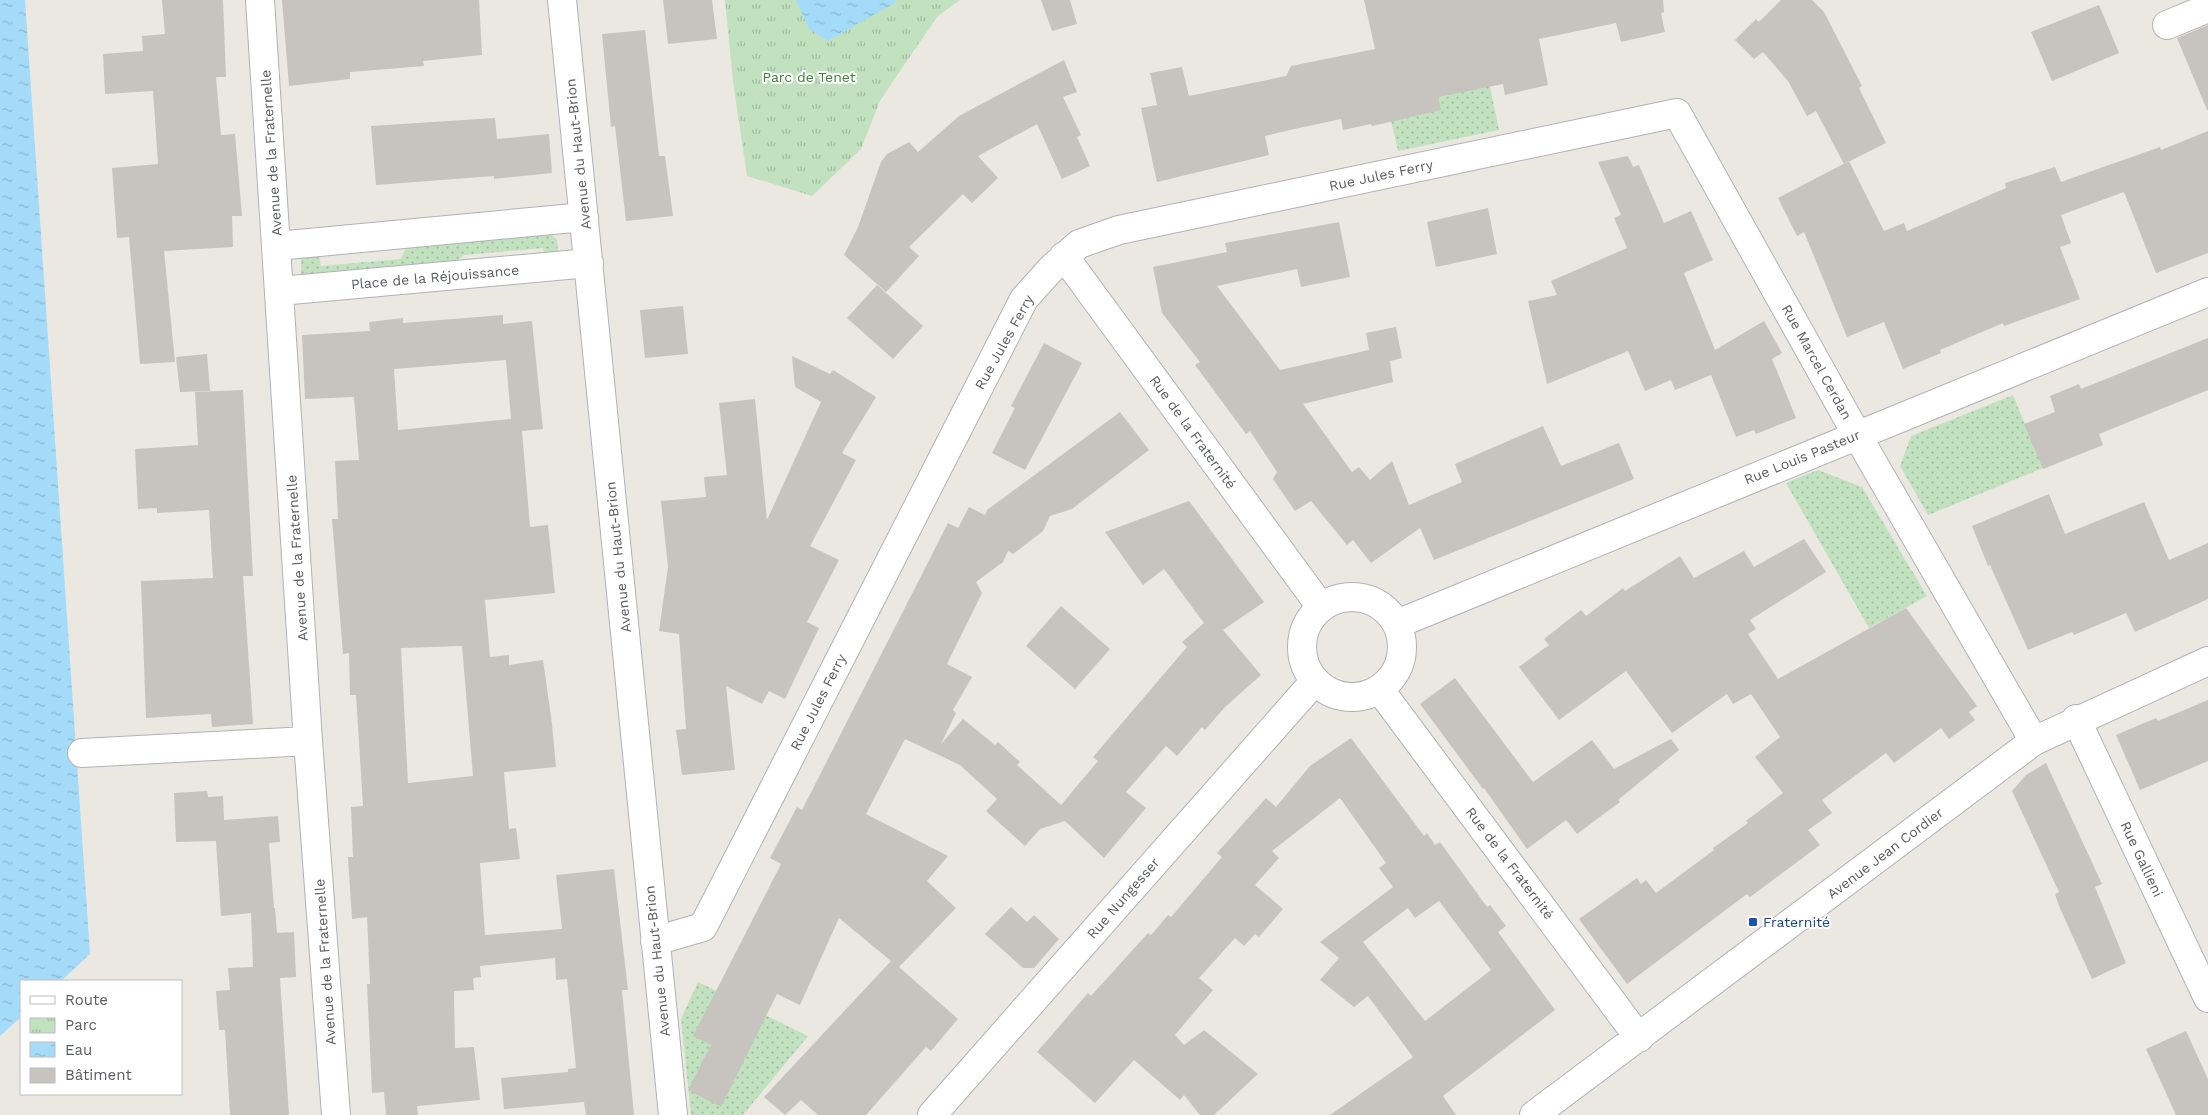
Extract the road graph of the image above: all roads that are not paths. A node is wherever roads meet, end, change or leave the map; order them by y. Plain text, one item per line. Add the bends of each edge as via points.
1 (260, 0) edge
2 (562, 0) edge
3 (2208, 8) edge
4 (2167, 25) dead end
5 (1677, 113) joint
6 (584, 217) junction
7 (278, 246) junction
8 (1064, 256) junction
9 (589, 263) junction
10 (280, 291) junction
11 (2208, 292) edge
12 (1857, 435) junction
13 (1322, 607) junction
14 (1397, 624) junction
15 (2208, 661) edge
16 (1314, 682) junction
17 (1380, 690) junction
18 (2076, 719) junction
19 (308, 741) junction
20 (2034, 741) junction
21 (82, 753) dead end
22 (655, 941) junction
23 (2208, 998) edge
24 (1639, 1038) junction
25 (336, 1115) edge
26 (672, 1115) edge
27 (932, 1115) edge
28 (1534, 1115) edge

1 - 7 street, Avenue de la Fraternelle
2 - 6 street, Avenue du Haut-Brion
3 - 4 street
5 - 8 street, Rue Jules Ferry via 1119,230 1079,244
5 - 12 street, Rue Marcel Cerdan
6 - 7 street
6 - 9 street, Avenue du Haut-Brion
7 - 10 street, Avenue de la Fraternelle
8 - 13 street, Rue de la Fraternité
8 - 22 street, Rue Jules Ferry via 1024,299 703,927
9 - 10 street, Place de la Réjouissance
9 - 22 street, Avenue du Haut-Brion
10 - 19 street, Avenue de la Fraternelle
11 - 12 street, Rue Louis Pasteur
12 - 14 street, Rue Louis Pasteur
12 - 20 street, Rue Marcel Cerdan
13 - 14 street via 1337,599 1355,596 1380,605
13 - 16 street via 1306,626 1301,651
14 - 17 street via 1403,653 1392,680
15 - 18 street, Avenue Jean Cordier
16 - 17 street via 1339,697 1368,696
16 - 27 street, Rue Nungesser
17 - 24 street, Rue de la Fraternité
18 - 20 street, Avenue Jean Cordier
18 - 23 street, Rue Gallieni
19 - 21 street
19 - 25 street, Avenue de la Fraternelle
20 - 24 street, Avenue Jean Cordier
22 - 26 street, Avenue du Haut-Brion
24 - 28 street, Avenue Jean Cordier

